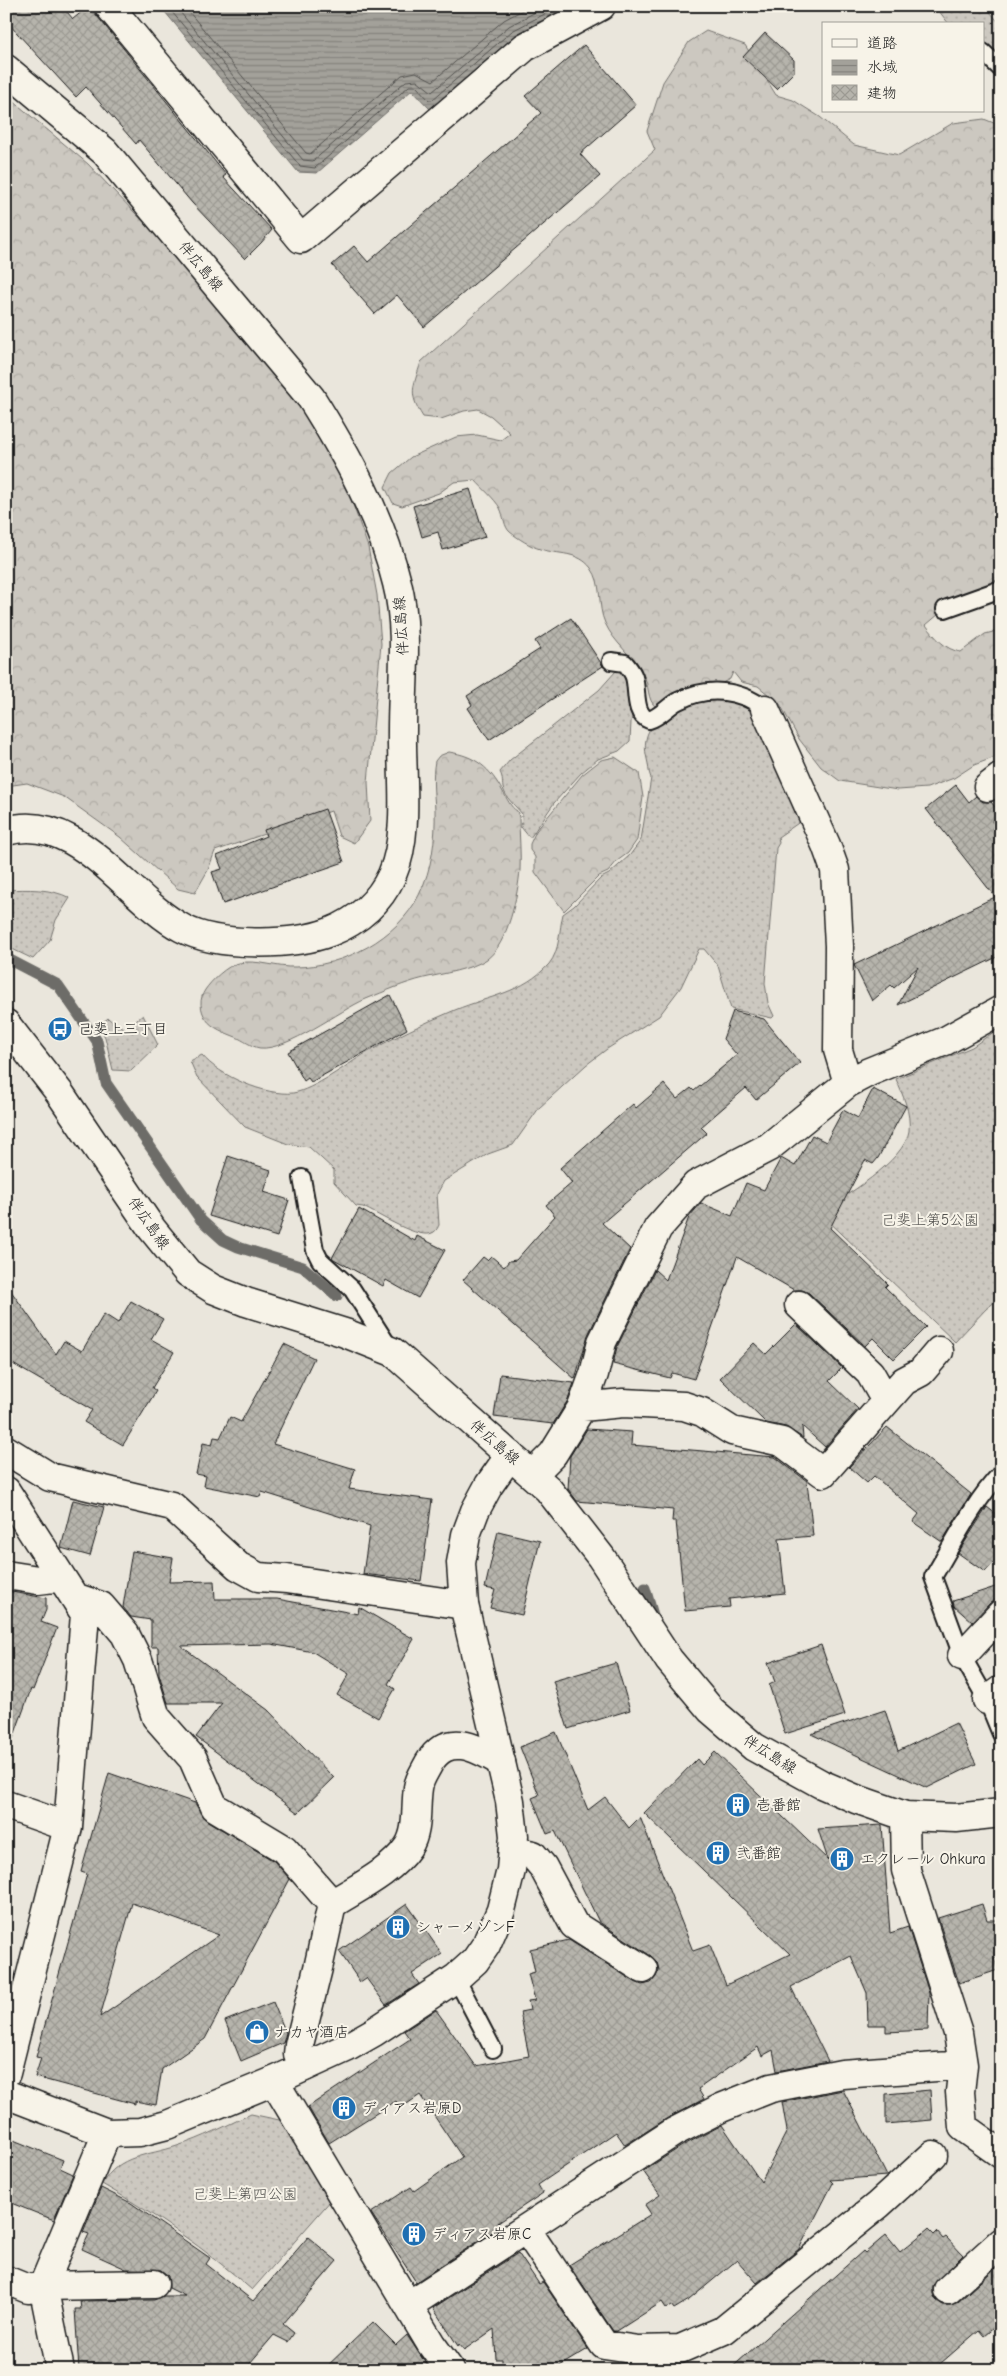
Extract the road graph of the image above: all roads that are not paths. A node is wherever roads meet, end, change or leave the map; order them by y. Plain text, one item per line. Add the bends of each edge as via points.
1 (109, 6) edge
2 (601, 6) edge
3 (984, 53) edge
4 (6, 69) edge
5 (1001, 69) edge
6 (1001, 589) edge
7 (945, 609) dead end
8 (611, 661) dead end
9 (766, 709) joint
10 (6, 831) edge
11 (1001, 1010) edge
12 (6, 1024) edge
13 (848, 1083) junction
14 (302, 1178) dead end
15 (799, 1306) dead end
16 (939, 1351) dead end
17 (393, 1352) junction
18 (886, 1401) junction
19 (582, 1407) junction
20 (6, 1450) edge
21 (510, 1455) junction
22 (1001, 1473) edge
23 (534, 1474) junction
24 (6, 1491) edge
25 (6, 1575) edge
26 (68, 1587) junction
27 (464, 1605) junction
28 (1001, 1614) edge
29 (962, 1656) junction
30 (994, 1695) edge
31 (1001, 1734) edge
32 (501, 1762) junction
33 (6, 1805) edge
34 (1001, 1813) edge
35 (905, 1816) junction
36 (68, 1827) junction
37 (514, 1851) junction
38 (332, 1904) junction
39 (642, 1969) dead end
40 (456, 1978) junction
41 (494, 2050) dead end
42 (963, 2065) junction
43 (304, 2067) junction
44 (6, 2073) edge
45 (274, 2081) junction
46 (6, 2094) edge
47 (107, 2133) junction
48 (1001, 2154) edge
49 (933, 2155) dead end
50 (526, 2229) junction
51 (1001, 2242) edge
52 (6, 2280) edge
53 (154, 2284) dead end
54 (43, 2286) junction
55 (948, 2290) dead end
56 (409, 2305) junction
57 (60, 2370) edge
58 (450, 2370) edge

1 - 2 street via 302,239 525,47
3 - 5 lane
4 - 10 street, 伴広島線 via 105,152 311,398 358,480 390,558 402,612 403,663 402,824 398,859 373,905 329,932 295,940 255,942 218,940 193,934 172,922 68,838 44,829
6 - 7 lane
8 - 9 lane via 625,663 631,671 637,704 649,720 677,701 709,692 732,692
9 - 13 street via 835,870 839,946 838,1050
11 - 13 street via 945,1041
12 - 17 street, 伴広島線 via 59,1092 152,1229 188,1273 213,1289 246,1302 345,1333
13 - 19 street via 768,1147 696,1185 673,1208 658,1228 622,1298 602,1342
14 - 17 lane via 315,1250 320,1260 352,1289
15 - 18 street via 870,1374
16 - 18 street via 921,1372 904,1382
17 - 21 street, 伴広島線
18 - 19 street via 823,1473 782,1442 732,1431 702,1412 684,1406 623,1403
19 - 23 street via 553,1454
20 - 27 street via 50,1477 172,1506 238,1566 258,1577
21 - 23 street, 伴広島線
21 - 27 street via 489,1485 466,1535 461,1563
22 - 29 lane via 972,1511 933,1577
23 - 35 street, 伴広島線 via 579,1528 669,1660 711,1710 754,1747 797,1771 856,1799
24 - 26 street
25 - 26 street
26 - 36 street via 85,1614
26 - 38 street via 101,1606 125,1634 138,1660 156,1717 193,1759 214,1807 284,1849
27 - 32 street
28 - 29 street
29 - 30 lane
30 - 31 lane
32 - 37 street via 513,1818
32 - 38 street via 464,1745 448,1745 434,1756 418,1786 415,1825 407,1848 388,1867
33 - 36 street
34 - 35 street, 伴広島線 via 956,1818
35 - 42 street via 906,1870 958,2033
36 - 44 street
37 - 39 street via 533,1855 543,1867 574,1925
37 - 40 street via 507,1890 494,1928 486,1945
38 - 43 street via 299,2045 298,2054
40 - 41 lane
40 - 43 street via 374,2032
42 - 48 street via 960,2092 963,2127
42 - 50 street via 842,2074 771,2088 674,2132
43 - 45 street
45 - 47 street via 167,2126 140,2132
45 - 56 street
46 - 47 street
47 - 54 street
49 - 50 street via 878,2205 724,2330 680,2349 638,2350 604,2346
50 - 56 street
51 - 55 street
52 - 54 street via 28,2289
53 - 54 street
54 - 57 street
56 - 58 street via 430,2344

